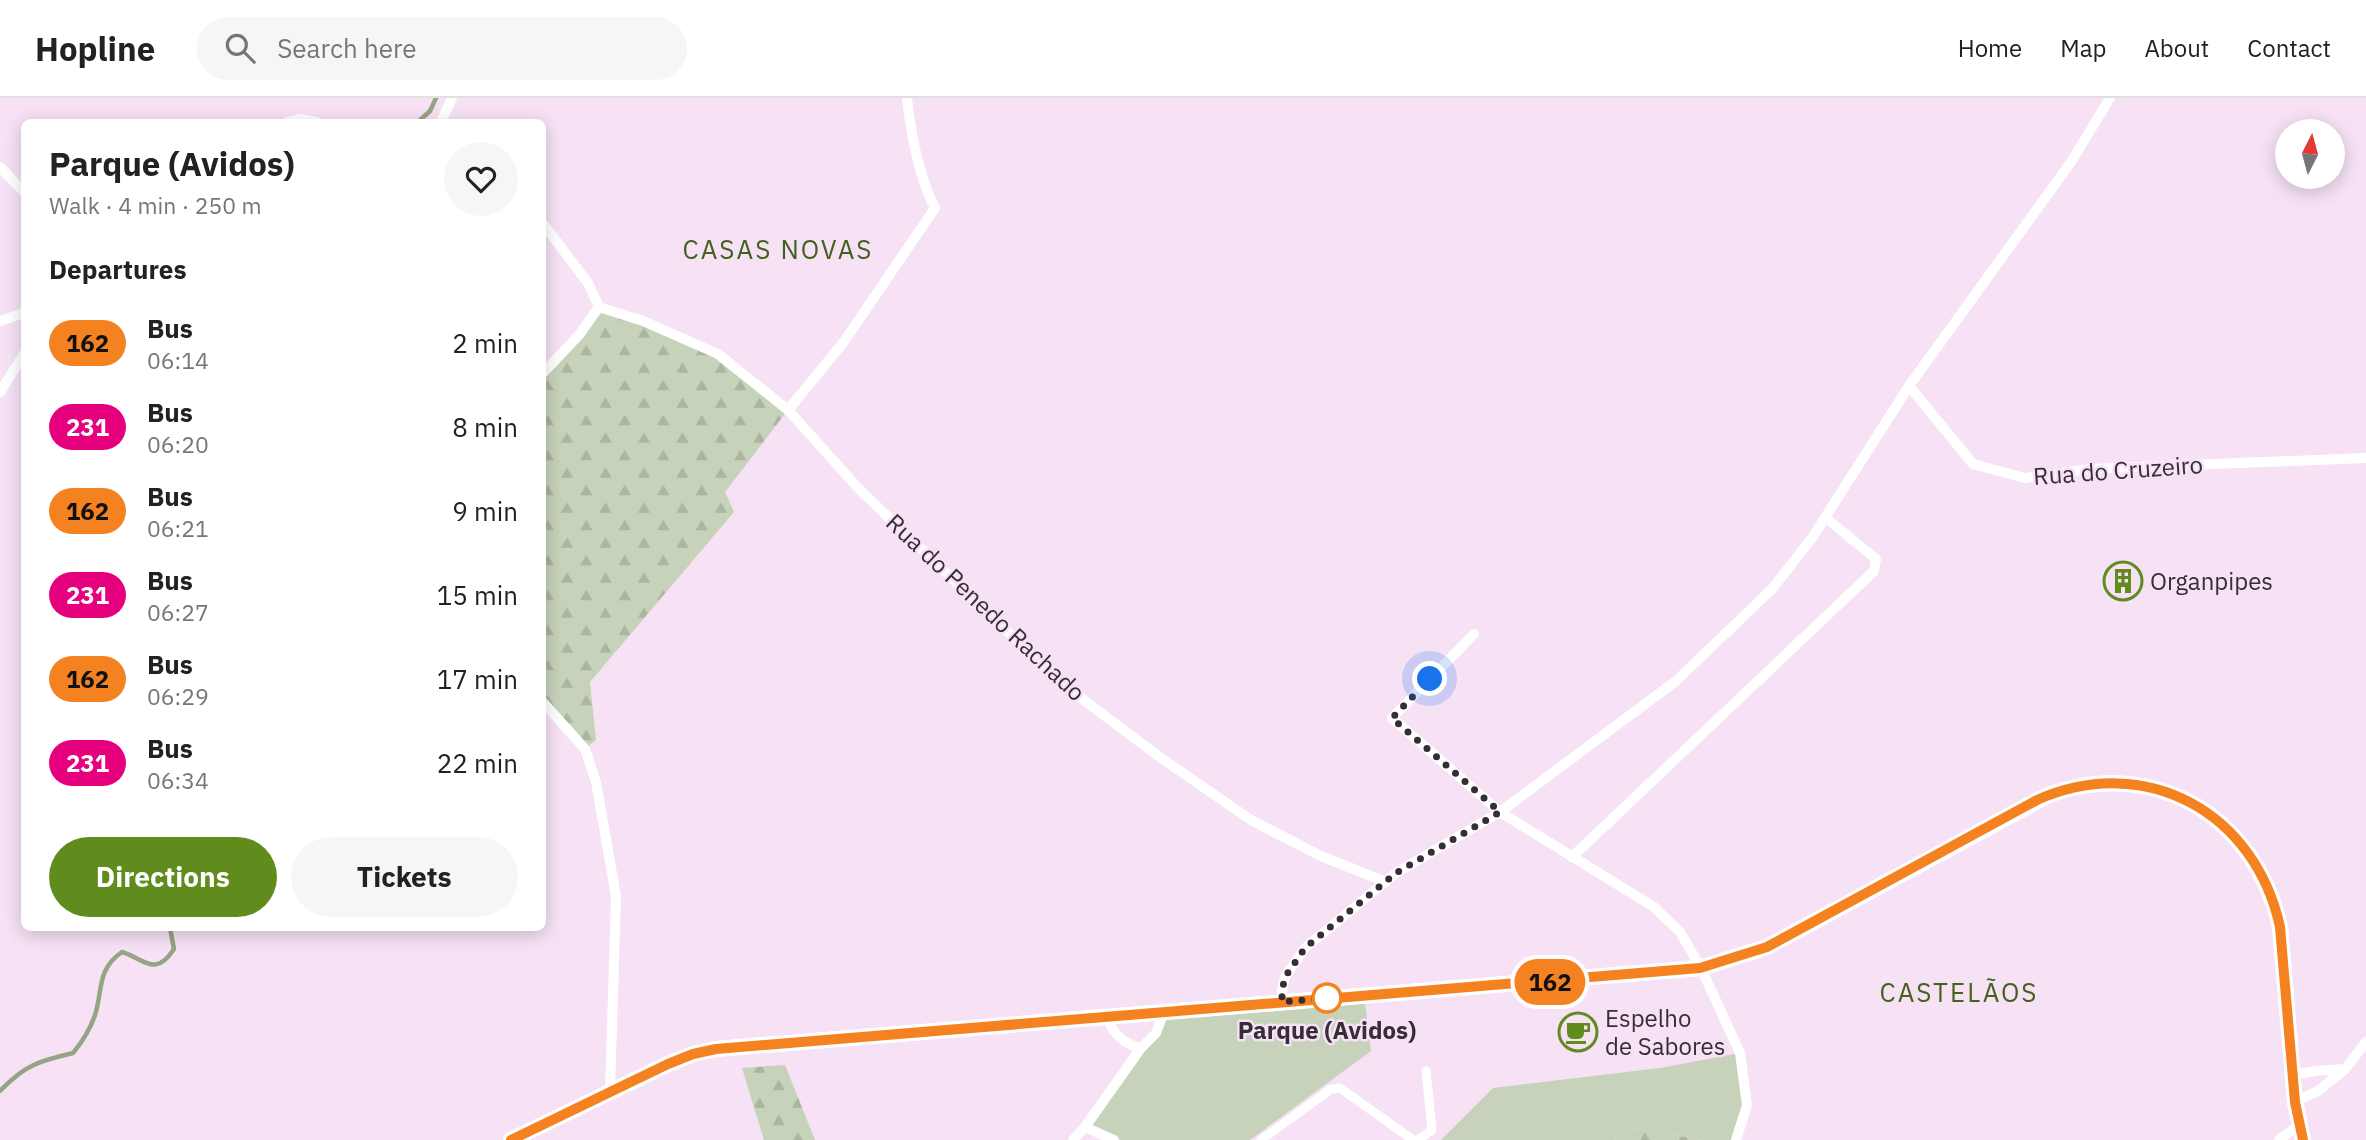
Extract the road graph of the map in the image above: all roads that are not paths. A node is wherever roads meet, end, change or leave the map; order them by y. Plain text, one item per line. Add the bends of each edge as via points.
1 (452, 98) edge
2 (907, 98) edge
3 (2110, 98) edge
4 (442, 119) edge
5 (0, 167) edge
6 (21, 189) edge
7 (546, 227) edge
8 (599, 307) junction
9 (21, 314) edge
10 (0, 321) edge
11 (21, 359) edge
12 (546, 370) edge
13 (1909, 386) junction
14 (0, 392) edge
15 (789, 410) junction
16 (2366, 458) edge
17 (1826, 518) junction
18 (1474, 634) dead end
19 (546, 705) edge
20 (1500, 812) junction
21 (1572, 857) junction
22 (1386, 882) junction
23 (1700, 968) junction
24 (1282, 1002) junction
25 (1164, 1012) junction
26 (1107, 1017) junction
27 (2366, 1042) edge
28 (1141, 1048) junction
29 (2345, 1069) junction
30 (1426, 1071) dead end
31 (2293, 1075) junction
32 (610, 1091) junction
33 (2295, 1102) junction
34 (1085, 1127) junction
35 (2301, 1132) edge
36 (511, 1140) edge
37 (1073, 1140) edge
38 (1114, 1140) edge
39 (1261, 1140) edge
40 (1416, 1140) edge
41 (1737, 1140) edge
42 (2279, 1140) edge

1 - 4 street
2 - 15 street via 924,188 935,208 850,332
3 - 13 street via 2071,162
5 - 6 street
7 - 8 street
8 - 12 street
8 - 15 street, Rua do Penedo Rachado via 718,354
9 - 10 street
11 - 14 street
13 - 16 street, Rua do Cruzeiro via 1973,464 2025,478 2091,469
13 - 17 street
15 - 22 street, Rua do Penedo Rachado via 859,489 1061,683 1251,820 1321,856
17 - 20 street via 1772,589 1676,681
17 - 21 street via 1876,559 1874,571
18 - 20 street via 1392,718
19 - 32 street via 585,749 596,782 616,896
20 - 21 street
20 - 22 street
21 - 23 street via 1654,907 1680,932
22 - 24 street via 1300,954 1285,977
23 - 24 main road
23 - 31 main road via 1767,947 2052,794 2088,784 2143,786 2184,799 2216,818 2246,848 2263,875 2280,927
23 - 41 street via 1740,1053 1747,1105
24 - 25 main road
25 - 26 main road
25 - 28 street via 1156,1033
26 - 28 street via 1127,1044
26 - 32 main road via 716,1049 684,1057
27 - 29 street
28 - 34 street
29 - 31 street
29 - 33 street
30 - 40 street via 1432,1129
31 - 33 main road
32 - 36 main road
33 - 35 main road
34 - 37 street
34 - 38 street
35 - 42 street
39 - 40 street via 1331,1089 1340,1088

